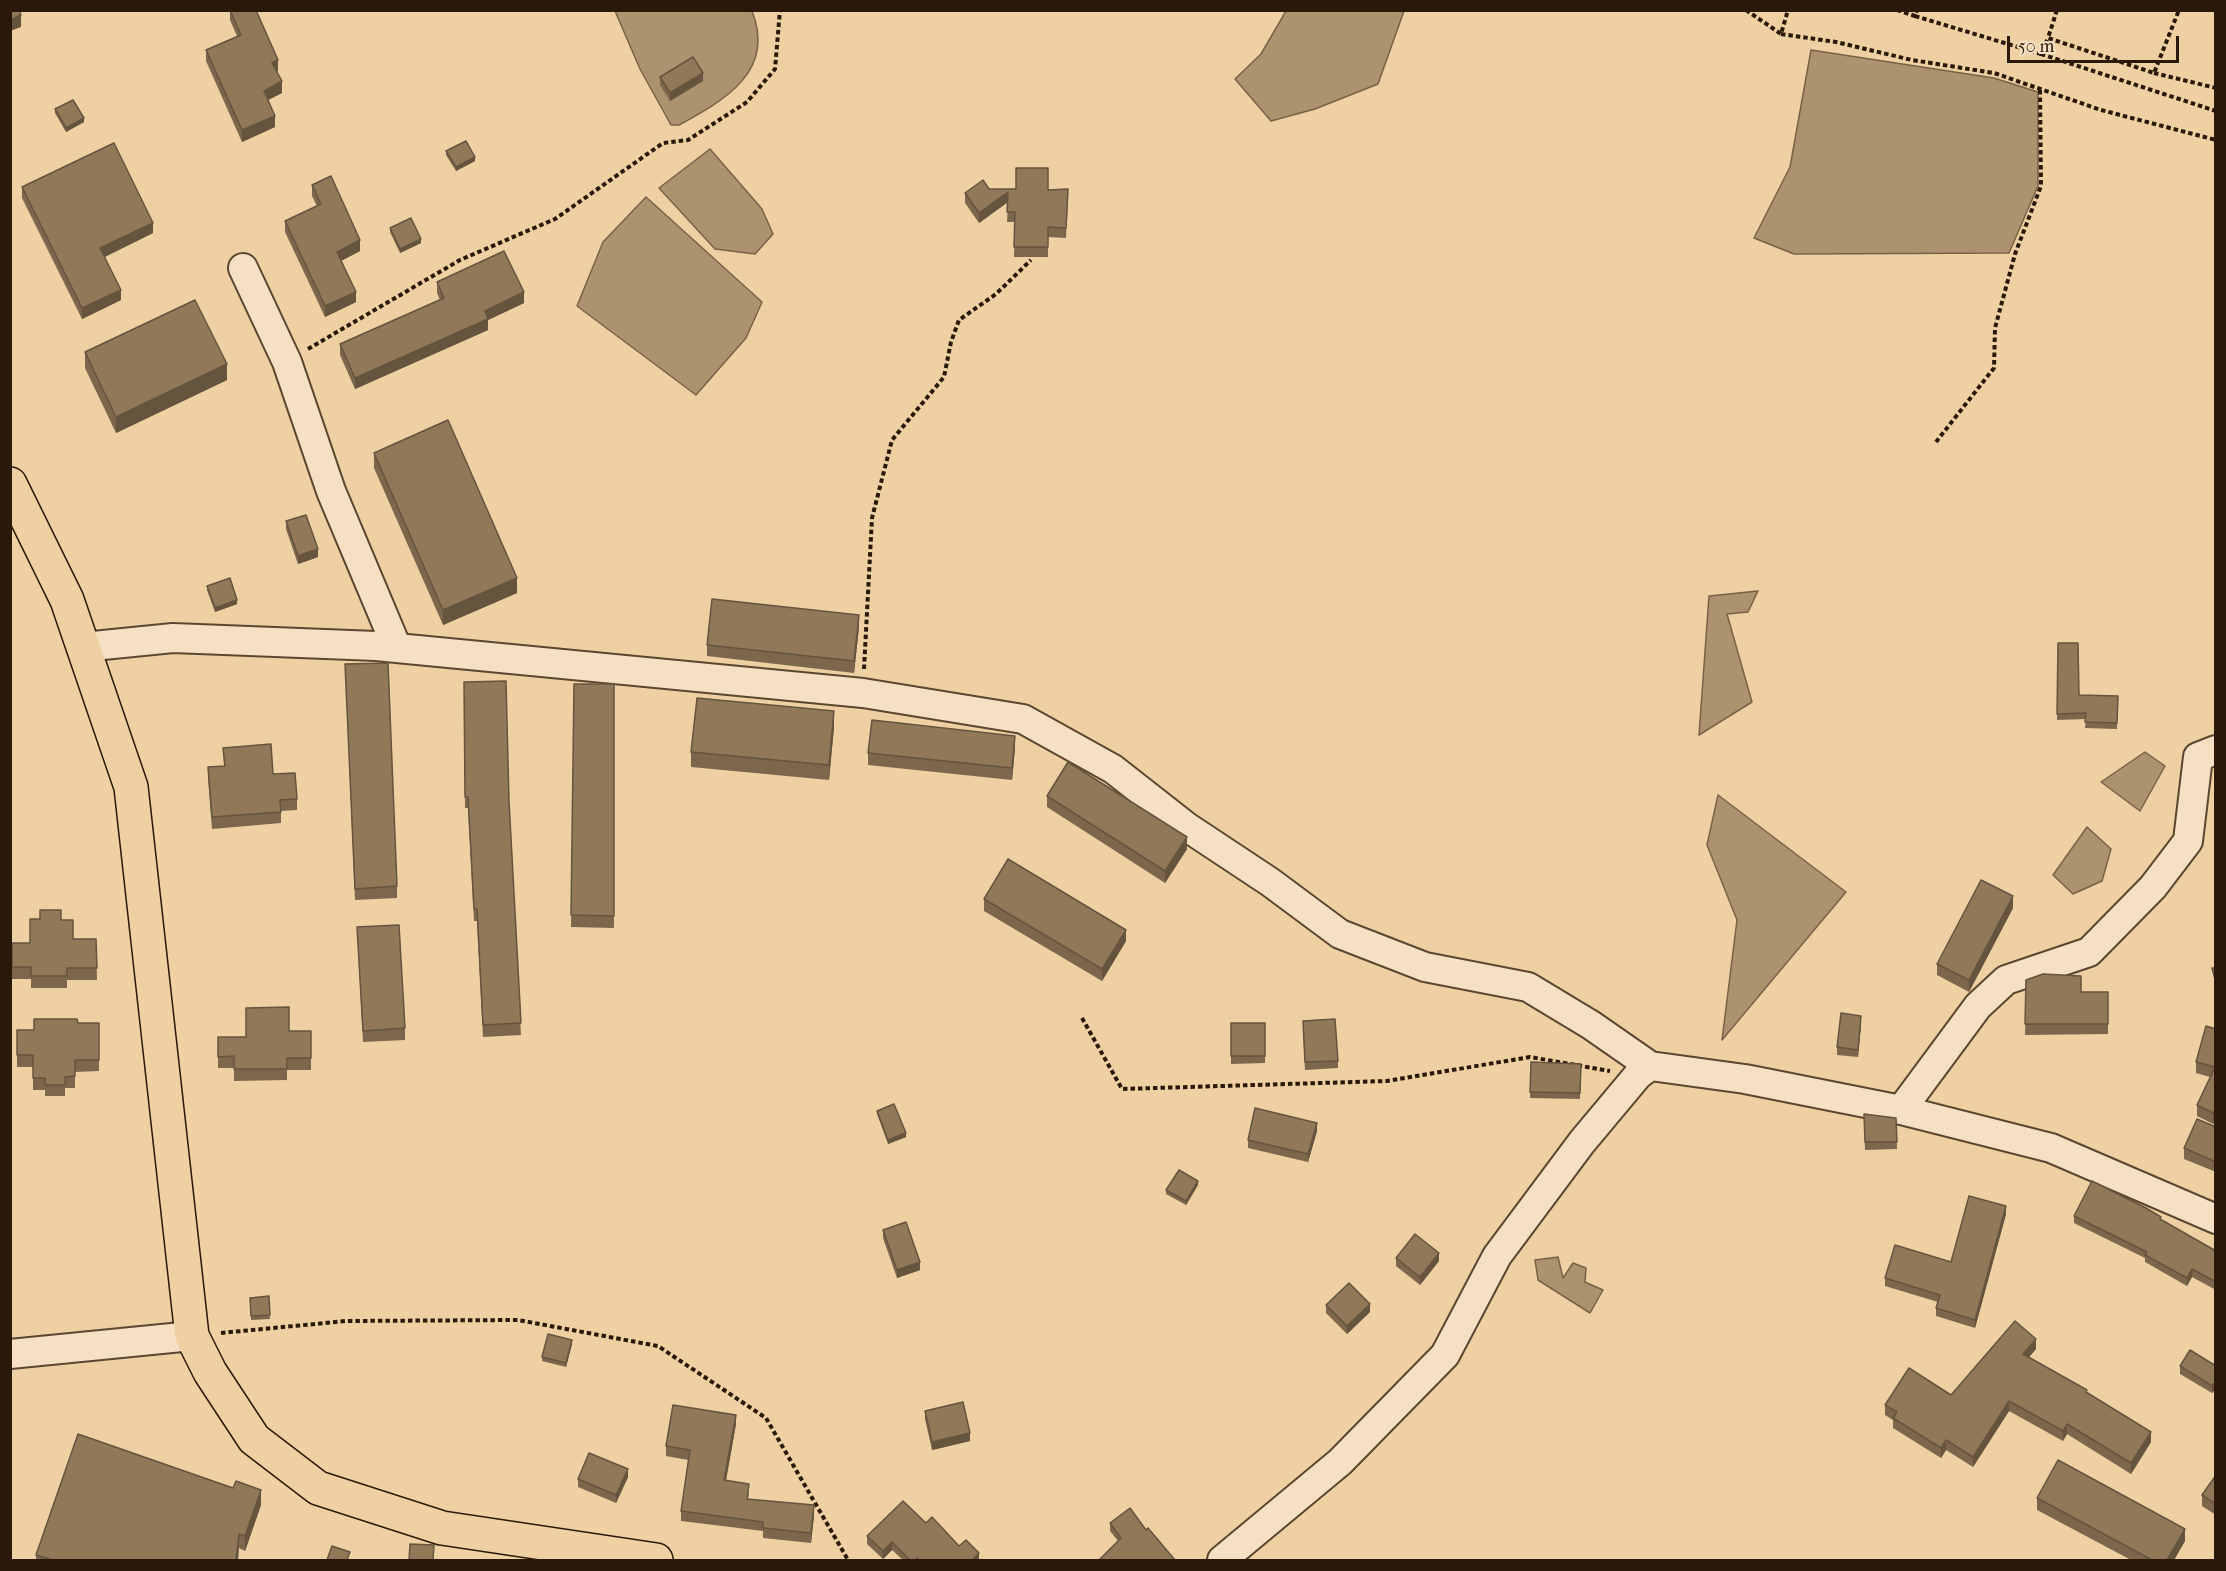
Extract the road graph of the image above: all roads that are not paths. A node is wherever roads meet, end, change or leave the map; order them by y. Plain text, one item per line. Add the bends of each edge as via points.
1 (243, 268) dead end
2 (10, 484) edge
3 (83, 647) junction
4 (396, 648) junction
5 (2216, 750) edge
6 (1644, 1070) junction
7 (1901, 1110) junction
8 (2216, 1219) edge
9 (192, 1336) junction
10 (10, 1354) edge
11 (656, 1560) edge
12 (1222, 1560) edge

1 - 4 street via 287,362 331,491
2 - 3 highway via 67,600
3 - 4 street via 173,639
3 - 9 highway via 131,787
4 - 6 street via 863,693 1023,719 1113,769 1187,827 1340,934 1425,967 1528,987 1591,1025
5 - 7 street via 2198,757 2188,841 2153,887 2089,952 2006,980 1978,1006
6 - 7 street via 1746,1079
6 - 12 street via 1582,1142 1497,1256 1445,1355 1340,1462
7 - 8 street via 2051,1148
9 - 10 street
9 - 11 highway via 210,1372 254,1439 318,1488 442,1528

